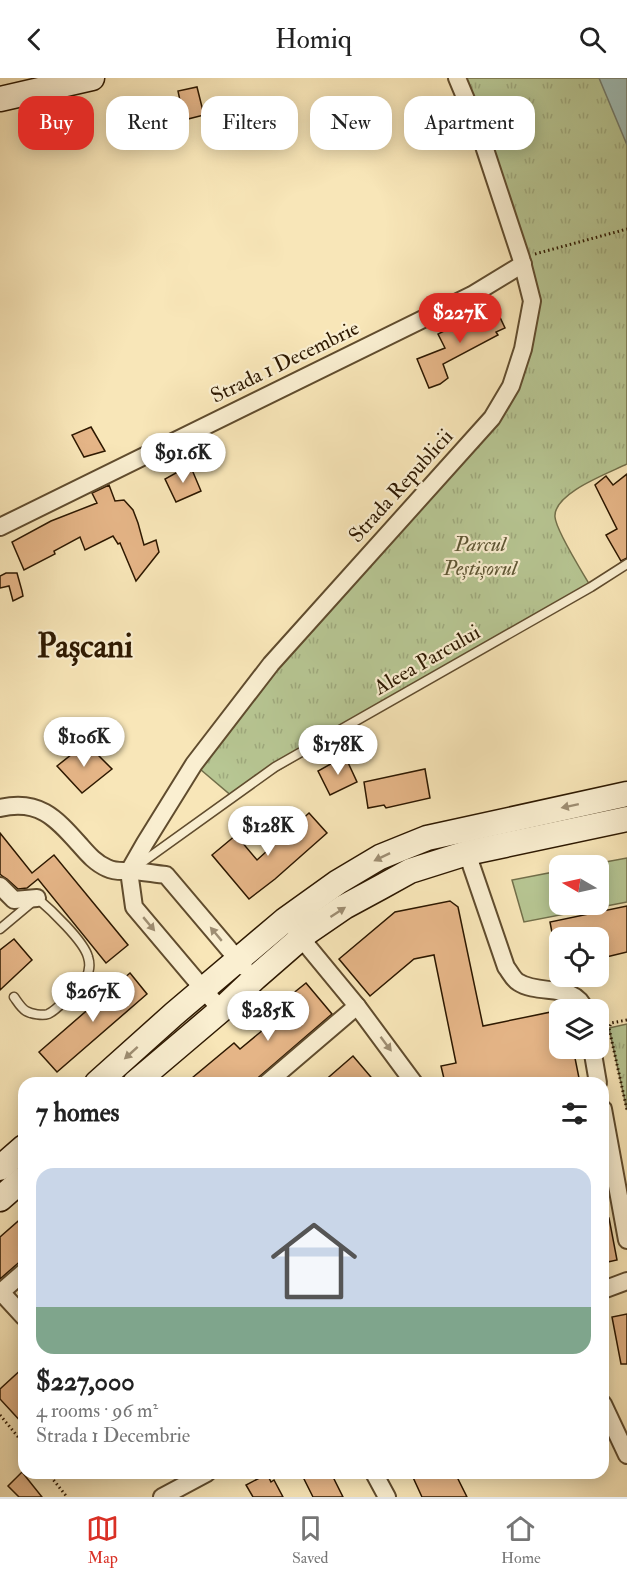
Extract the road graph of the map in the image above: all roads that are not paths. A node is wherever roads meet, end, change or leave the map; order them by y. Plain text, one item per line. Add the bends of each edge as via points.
1 (92, 78) edge
2 (457, 78) edge
3 (0, 99) edge
4 (522, 261) junction
5 (0, 527) edge
6 (627, 564) edge
7 (616, 796) edge
8 (0, 808) edge
9 (619, 821) edge
10 (467, 853) junction
11 (129, 871) junction
12 (0, 886) edge
13 (37, 898) junction
14 (285, 920) junction
15 (0, 929) edge
16 (301, 938) junction
17 (238, 960) junction
18 (255, 978) junction
19 (204, 989) junction
20 (14, 997) dead end
21 (576, 999) edge
22 (357, 1006) junction
23 (221, 1010) junction
24 (594, 1059) edge
25 (104, 1077) edge
26 (142, 1077) edge
27 (274, 1077) edge
28 (410, 1077) edge
29 (597, 1077) edge
30 (609, 1142) edge
31 (18, 1152) edge
32 (0, 1168) edge
33 (18, 1183) edge
34 (0, 1198) edge
35 (627, 1240) edge
36 (18, 1277) edge
37 (627, 1281) edge
38 (609, 1288) edge
39 (0, 1293) edge
40 (18, 1311) edge
41 (609, 1417) edge
42 (627, 1455) edge
43 (196, 1479) edge
44 (377, 1479) edge
45 (162, 1497) edge
46 (387, 1497) edge

1 - 3 main road
2 - 4 street, Strada Republicii via 478,128
4 - 5 street, Strada 1 Decembrie via 472,295
4 - 11 street, Strada Republicii via 532,301 523,349 511,386 492,418 271,664 194,764
6 - 11 lane, Aleea Parcului via 275,767
7 - 9 main road
7 -> 14 main road via 427,838 380,857
8 - 11 street via 26,805 38,810 56,820 99,864 117,872
9 - 10 main road
16 -> 10 main road via 381,886
10 - 21 street via 506,967 516,982 531,988 568,992
17 -> 11 street via 166,875
11 -> 19 street via 134,907
12 - 13 street via 14,900
13 - 15 lane
13 - 20 lane via 84,948 89,971 84,983 47,1014 25,1011
14 - 16 street
14 - 17 main road
16 - 18 main road
16 - 22 street
17 - 18 street
17 - 19 main road
18 - 23 main road
19 - 23 street
19 -> 25 main road
22 - 27 street
22 -> 28 street
23 - 26 main road
24 - 29 street
30 - 35 street
31 - 32 main road
33 - 34 main road
36 - 39 street
37 - 38 street
39 - 40 street
41 - 42 street
43 - 45 street
44 - 46 street

